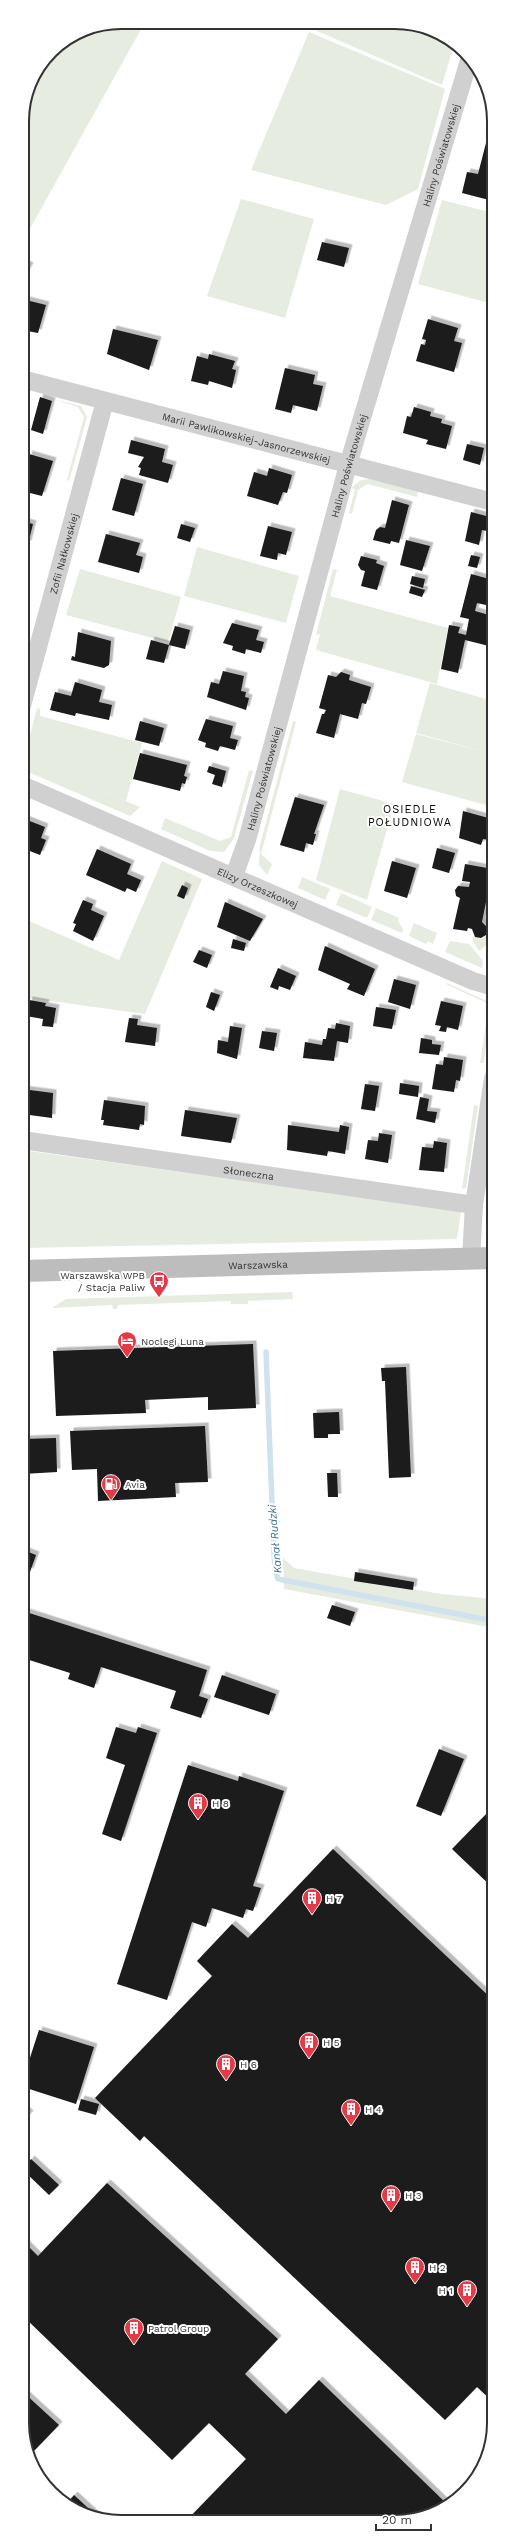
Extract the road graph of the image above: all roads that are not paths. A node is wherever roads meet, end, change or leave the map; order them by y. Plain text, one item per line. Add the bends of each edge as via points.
1 (468, 65) edge
2 (29, 381) edge
3 (105, 401) junction
4 (348, 465) junction
5 (487, 500) edge
6 (29, 680) edge
7 (29, 788) edge
8 (234, 876) junction
9 (487, 985) edge
10 (487, 1118) edge
11 (29, 1141) edge
12 (474, 1205) junction
13 (487, 1258) edge
14 (471, 1259) junction
15 (29, 1271) edge

1 - 4 street, Haliny Poświatowskiej
2 - 3 street, Marii Pawlikowskiej-Jasnorzewskiej
3 - 4 street, Marii Pawlikowskiej-Jasnorzewskiej
3 - 6 street, Zofii Nałkowskiej
4 - 5 street, Marii Pawlikowskiej-Jasnorzewskiej
4 - 8 street, Haliny Poświatowskiej via 247,840
7 - 8 street, Elizy Orzeszkowej
8 - 9 street, Elizy Orzeszkowej
10 - 12 street
11 - 12 street, Słoneczna
12 - 14 street
13 - 14 main road, Warszawska
14 - 15 main road, Warszawska

